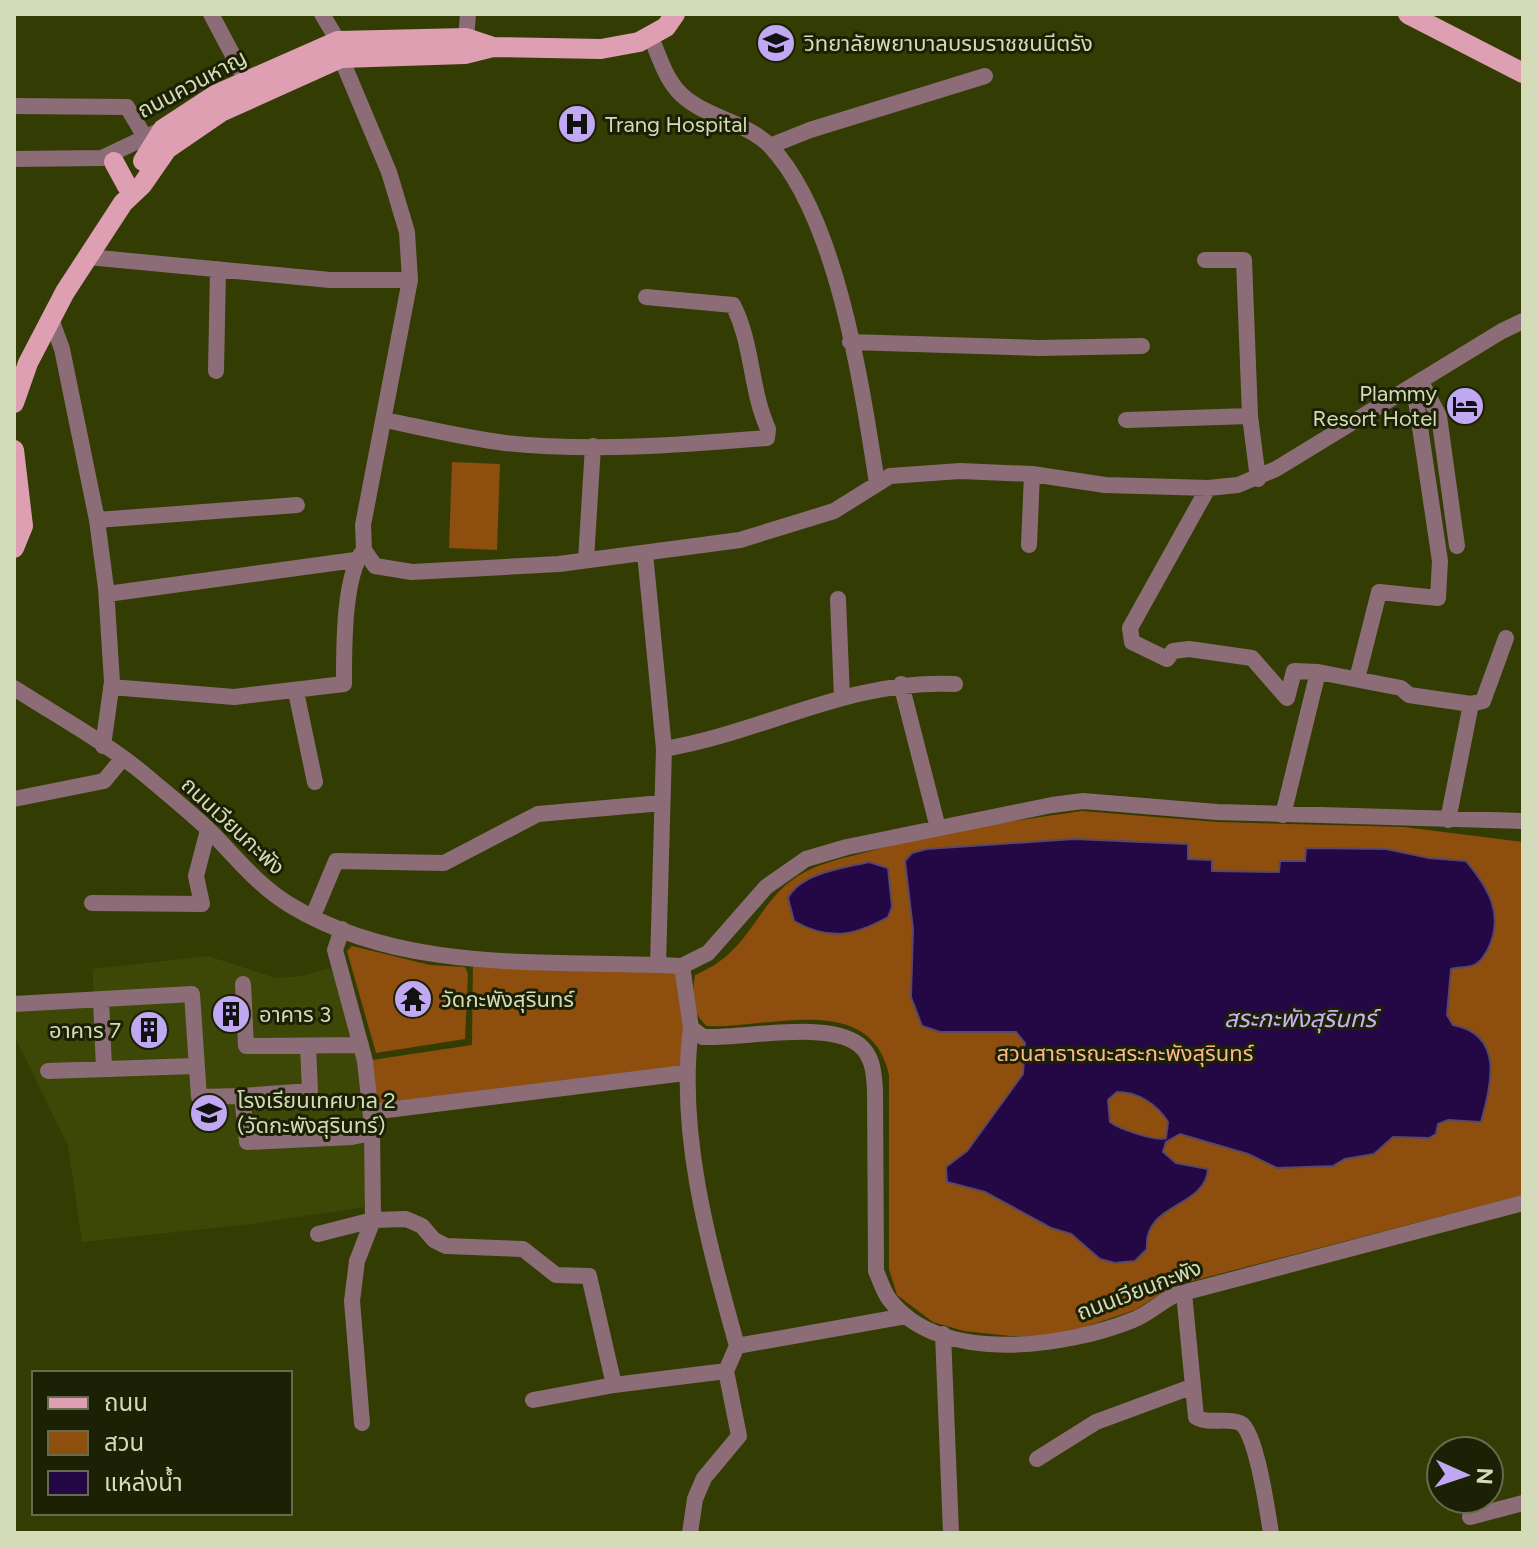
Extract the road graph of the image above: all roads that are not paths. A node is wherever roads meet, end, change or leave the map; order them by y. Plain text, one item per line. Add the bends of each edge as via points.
1 (211, 14) edge
2 (322, 14) edge
3 (468, 14) edge
4 (675, 14) edge
5 (1408, 14) edge
6 (650, 35) junction
7 (466, 38) junction
8 (493, 47) junction
9 (340, 49) junction
10 (1523, 73) edge
11 (985, 76) dead end
12 (246, 80) junction
13 (14, 106) edge
14 (155, 143) junction
15 (770, 146) junction
16 (14, 159) edge
17 (108, 160) junction
18 (125, 195) junction
19 (88, 257) junction
20 (1205, 260) dead end
21 (218, 269) junction
22 (410, 280) junction
23 (646, 297) dead end
24 (51, 319) junction
25 (1523, 321) edge
26 (850, 342) junction
27 (1142, 346) dead end
28 (21, 366) edge
29 (216, 371) dead end
30 (1417, 384) junction
31 (14, 403) edge
32 (1250, 416) junction
33 (385, 420) junction
34 (1126, 420) dead end
35 (593, 446) junction
36 (14, 450) edge
37 (1032, 474) junction
38 (1258, 479) junction
39 (877, 483) junction
40 (1208, 488) junction
41 (297, 505) dead end
42 (97, 520) junction
43 (1029, 545) dead end
44 (1457, 546) dead end
45 (14, 548) edge
46 (645, 553) junction
47 (359, 555) junction
48 (586, 560) junction
49 (107, 594) junction
50 (838, 599) dead end
51 (1506, 638) dead end
52 (1318, 672) junction
53 (1357, 679) junction
54 (901, 684) junction
55 (955, 684) dead end
56 (111, 687) junction
57 (14, 688) edge
58 (296, 692) junction
59 (842, 698) junction
60 (1471, 704) junction
61 (103, 746) junction
62 (664, 749) junction
63 (123, 758) junction
64 (315, 782) dead end
65 (14, 799) edge
66 (662, 803) junction
67 (1283, 815) junction
68 (1448, 820) junction
69 (1523, 821) edge
70 (938, 828) junction
71 (208, 830) junction
72 (92, 903) dead end
73 (313, 916) junction
74 (342, 929) junction
75 (658, 965) junction
76 (682, 966) junction
77 (243, 984) dead end
78 (101, 999) junction
79 (14, 1004) edge
80 (691, 1028) junction
81 (361, 1045) junction
82 (308, 1046) junction
83 (195, 1066) junction
84 (104, 1068) junction
85 (48, 1071) dead end
86 (685, 1073) junction
87 (242, 1096) junction
88 (371, 1112) junction
89 (372, 1133) junction
90 (1523, 1203) edge
91 (373, 1220) junction
92 (318, 1234) dead end
93 (1184, 1293) junction
94 (906, 1316) junction
95 (943, 1334) junction
96 (737, 1346) junction
97 (726, 1371) junction
98 (614, 1385) junction
99 (1191, 1387) junction
100 (533, 1400) dead end
101 (362, 1423) dead end
102 (1037, 1459) dead end
103 (1523, 1503) edge
104 (1470, 1517) dead end
105 (690, 1533) edge
106 (951, 1533) edge
107 (1271, 1533) edge

1 - 12 street
2 - 9 street
3 - 7 street
4 - 6 main road, ถนนควนหาญ via 666,27
5 - 10 main road
6 - 8 main road, ถนนควนหาญ via 601,49
6 - 15 street via 679,92
7 - 8 main road, ถนนควนหาญ
7 - 9 main road, ถนนควนหาญ
8 - 9 main road, ถนนควนหาญ via 465,54
9 - 12 main road, ถนนควนหาญ
9 - 14 main road, ถนนควนหาญ
9 - 22 street via 389,172 407,232
11 - 15 street
12 - 14 main road, ถนนควนหาญ via 215,95
13 - 14 street via 127,107
14 - 17 street, ถนนควนหาญ
14 - 18 main road via 142,185
15 - 26 street via 800,191 819,235
16 - 17 street, ถนนควนหาญ
17 - 18 main road
18 - 19 main road
19 - 21 street
19 - 24 main road
20 - 32 street via 1244,260
21 - 22 street via 330,280
21 - 29 street
22 - 33 street
23 - 35 street via 733,305 745,328 767,438 663,447
24 - 28 main road
24 - 42 street via 62,349
25 - 30 street
26 - 27 street
26 - 39 street
28 - 31 main road
30 - 38 street
30 - 44 street via 1439,416
30 - 53 street via 1440,561 1438,598 1379,592
32 - 34 street
32 - 38 street
33 - 35 street via 504,443
33 - 47 street
35 - 48 street
36 - 45 main road via 23,526
37 - 39 street via 960,471 890,476
37 - 40 street via 1105,485
37 - 43 street
38 - 40 street
39 - 46 street via 834,511 794,526 740,540
40 - 52 street via 1130,628 1132,642 1167,659 1173,651 1189,649 1252,658 1287,698 1294,671
41 - 42 street
42 - 49 street
46 - 48 street
46 - 62 street
47 - 48 street via 375,566 412,572
47 - 49 street
47 - 58 street via 346,621 344,684
49 - 56 street
50 - 59 street
51 - 60 street via 1483,701
52 - 53 street
52 - 67 street
53 - 60 street via 1401,688 1409,695
54 - 55 street
54 - 59 street
54 - 70 street
56 - 58 street via 234,697
56 - 61 street
57 - 61 street, ถนนเวียนกะพัง
58 - 64 street
59 - 62 street via 760,720 708,741
60 - 68 street
61 - 63 street, ถนนเวียนกะพัง
62 - 66 street
63 - 65 street via 104,781
63 - 71 street, ถนนเวียนกะพัง
66 - 73 street via 538,814 444,863 336,861
66 - 75 street
67 - 68 street
67 - 70 street via 1083,801
68 - 69 street
70 - 76 street via 806,859 766,887 708,953
71 - 72 street via 196,876 202,904
71 - 73 street, ถนนเวียนกะพัง via 262,886
73 - 74 street, ถนนเวียนกะพัง
74 - 75 street, ถนนเวียนกะพัง via 404,948 473,958
74 - 81 street via 335,950
75 - 76 street, ถนนเวียนกะพัง
76 - 80 street
77 - 82 street via 246,1046
78 - 79 street
78 - 83 street via 192,994
78 - 84 street
80 - 86 street
80 - 94 street, ถนนเวียนกะพัง via 703,1037 839,1034 860,1045 872,1064 875,1090 876,1271 888,1298
81 - 82 street
81 - 88 street
82 - 87 street via 310,1091
83 - 84 street
83 - 87 street via 199,1097
84 - 85 street
86 - 88 street
86 - 96 street via 709,1245
87 - 89 street via 247,1142
88 - 89 street
89 - 91 street
90 - 93 street, ถนนเวียนกะพัง
91 - 92 street
91 - 98 street via 406,1219 456,1249 523,1249 556,1275 589,1276
91 - 101 street via 357,1261 352,1301
93 - 95 street, ถนนเวียนกะพัง via 1137,1319 1047,1345
93 - 99 street
94 - 95 street, ถนนเวียนกะพัง
94 - 96 street
95 - 106 street
96 - 97 street
97 - 98 street
97 - 105 street via 739,1436 704,1478
98 - 100 street
99 - 102 street via 1096,1422
99 - 107 street via 1196,1417 1240,1422 1247,1430
103 - 104 street

